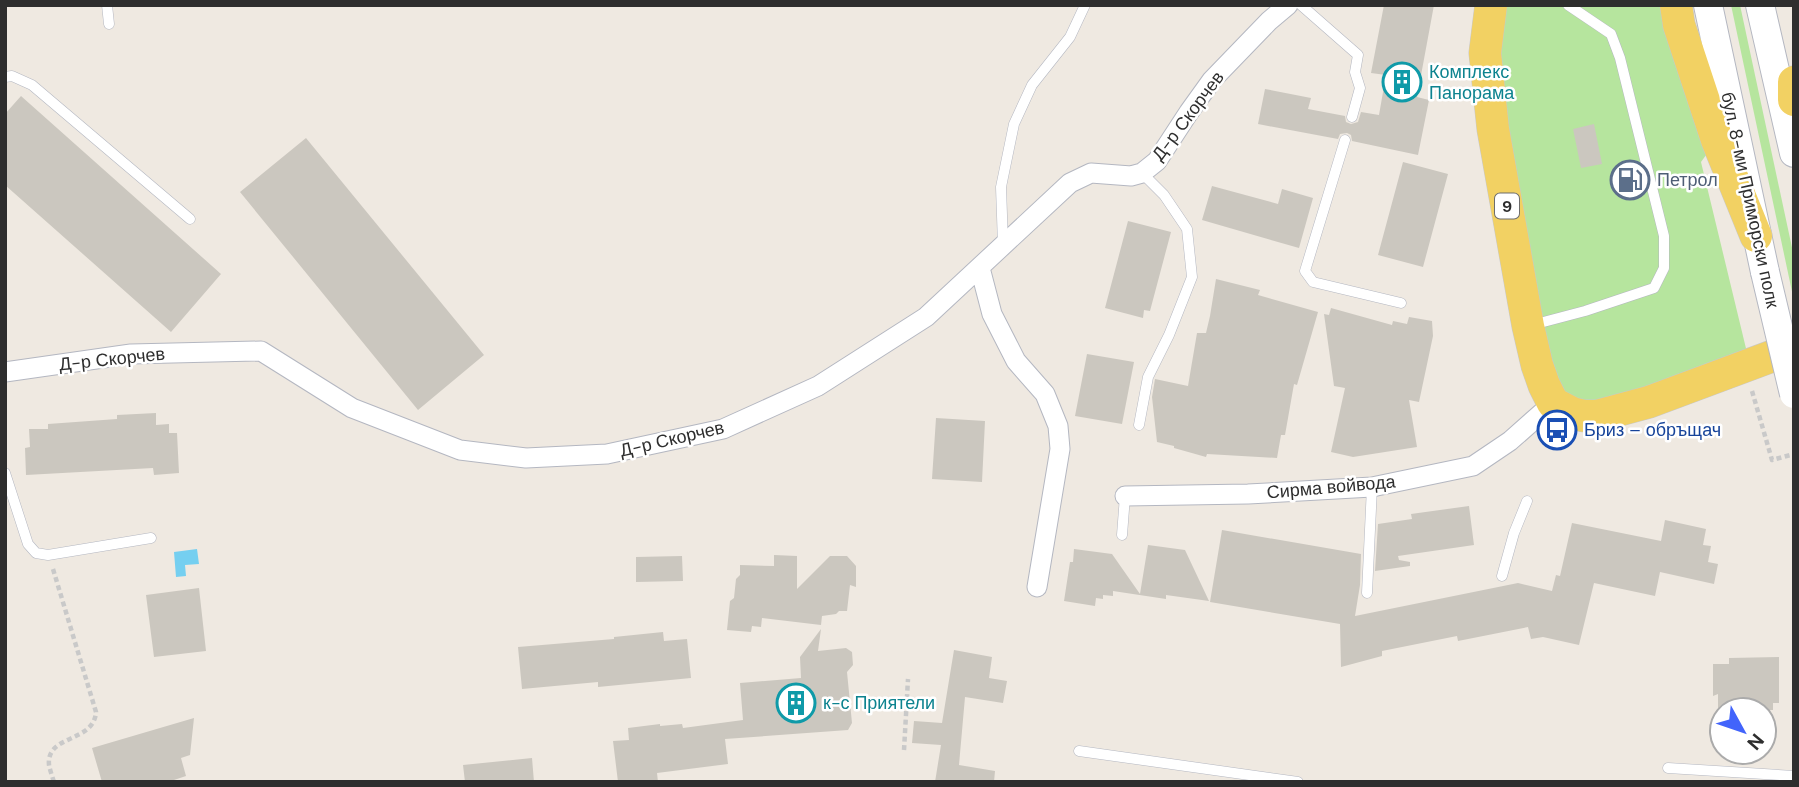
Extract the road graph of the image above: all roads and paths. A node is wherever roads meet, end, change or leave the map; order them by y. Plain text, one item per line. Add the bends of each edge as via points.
1 (107, 5) edge
2 (1086, 5) edge
3 (1287, 5) edge
4 (1301, 5) edge
5 (1491, 5) edge
6 (1568, 5) edge
7 (1676, 5) edge
8 (1708, 5) edge
9 (1760, 5) edge
10 (109, 24) dead end
11 (5, 77) edge
12 (1794, 82) edge
13 (1794, 100) edge
14 (1352, 117) dead end
15 (1345, 140) dead end
16 (1794, 153) edge
17 (1142, 173) junction
18 (190, 219) dead end
19 (1756, 236) junction
20 (1003, 244) junction
21 (980, 268) junction
22 (1401, 303) dead end
23 (1528, 326) junction
24 (1794, 348) edge
25 (5, 372) edge
26 (1752, 389) dead end
27 (1794, 394) edge
28 (1553, 403) junction
29 (1139, 425) dead end
30 (1794, 454) edge
31 (5, 473) edge
32 (1371, 487) junction
33 (1125, 496) joint
34 (1527, 501) dead end
35 (1122, 535) dead end
36 (151, 538) dead end
37 (48, 555) junction
38 (1502, 576) dead end
39 (1037, 587) dead end
40 (1367, 593) dead end
41 (908, 679) dead end
42 (904, 750) dead end
43 (1079, 751) dead end
44 (1668, 768) dead end
45 (1794, 776) edge
46 (54, 782) edge
47 (1298, 782) edge

1 - 10 lane
2 - 20 lane via 1070,37 1031,85 1014,124 1001,187
3 - 17 street, Д-р Скорчев via 1212,80 1157,161
4 - 14 lane via 1359,55 1356,72 1360,88
5 - 23 main road, 9 via 1485,53 1493,129
6 - 23 lane via 1611,34 1664,236 1664,268 1654,288
7 - 19 main road via 1717,140
8 - 19 main road, бул. 8-ми Приморски полк
9 - 16 main road
11 - 18 lane via 32,85
12 - 13 main road
15 - 22 lane via 1305,271 1313,282
17 - 20 street, Д-р Скорчев via 1091,173 1070,183
17 - 29 lane via 1187,229 1192,277 1148,377
19 - 27 main road, бул. 8-ми Приморски полк, bridge
20 - 21 street, Д-р Скорчев
21 - 25 street, Д-р Скорчев via 926,317 818,386 723,429 607,454 526,458 460,450 352,408 261,351 131,354
21 - 39 street via 992,314 1016,361 1045,394 1058,426 1060,449
23 - 28 main road, 9
24 - 28 main road via 1649,402 1597,416 1572,413
26 - 30 path via 1772,460
28 - 32 street, Сирма войвода via 1473,467
31 - 37 lane via 28,544 36,553
32 - 33 street, Сирма войвода
32 - 40 lane
33 - 35 lane, Сирма войвода
34 - 38 lane
36 - 37 lane
37 - 46 path via 96,712 90,728 52,752 49,766
41 - 42 path
43 - 47 lane
44 - 45 lane

